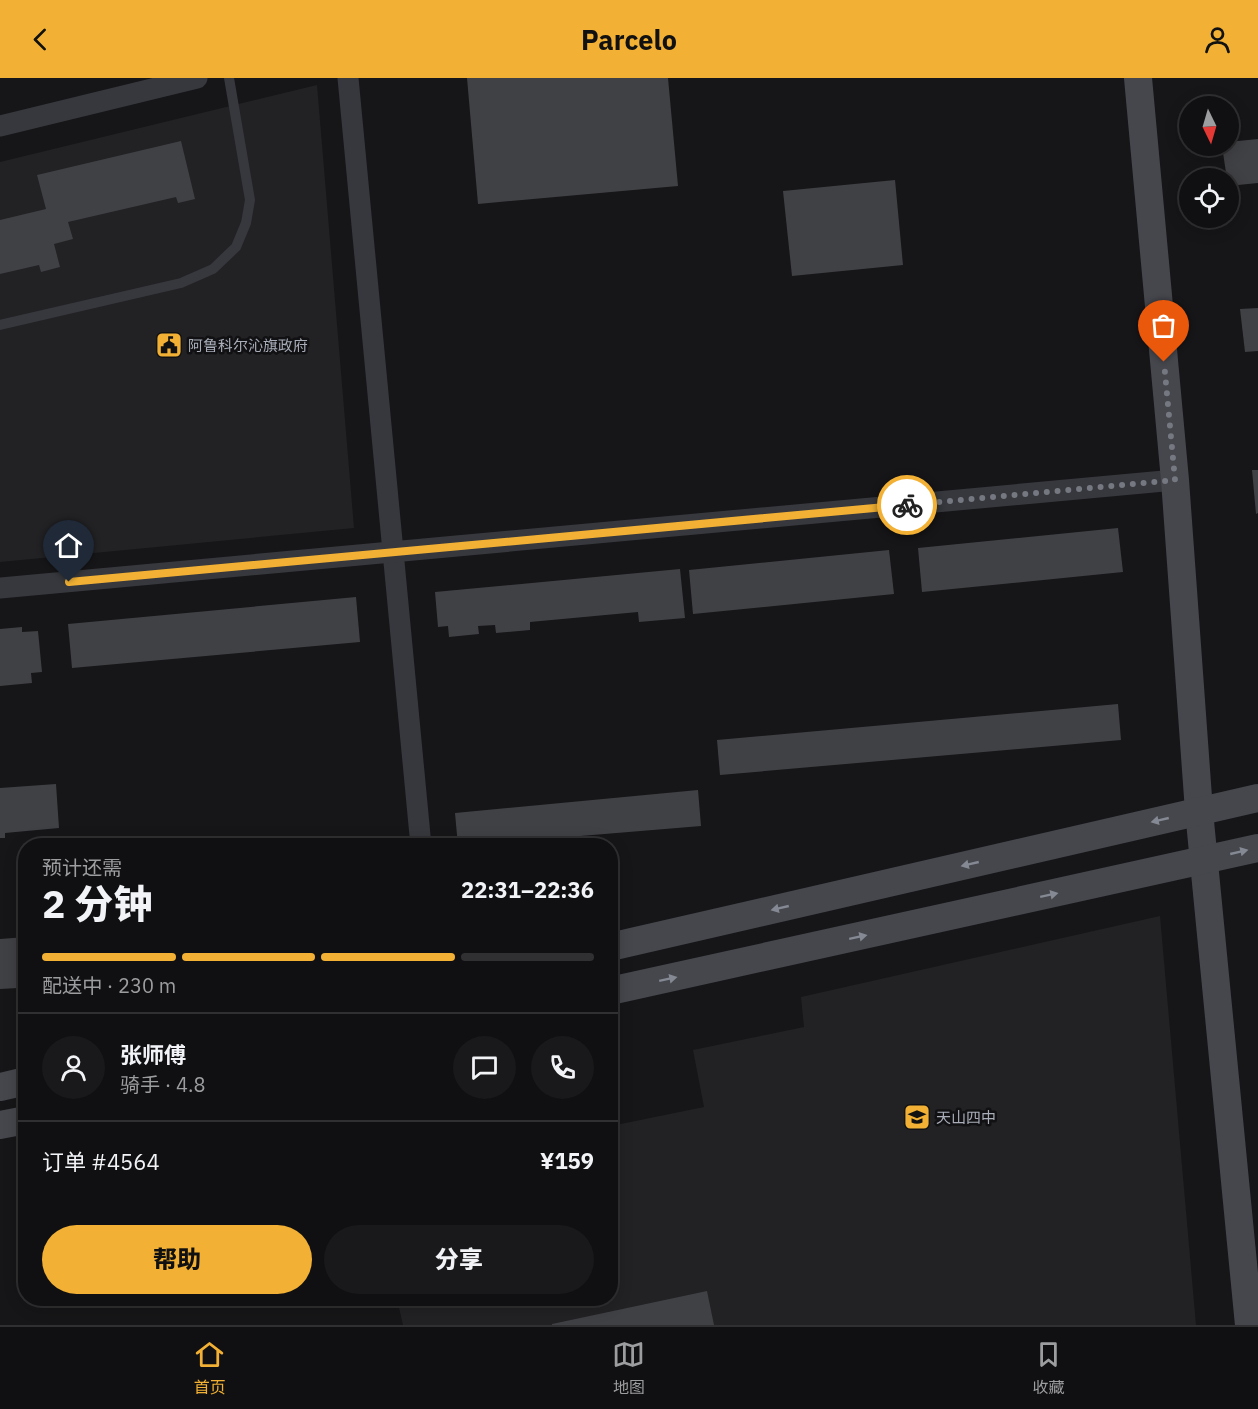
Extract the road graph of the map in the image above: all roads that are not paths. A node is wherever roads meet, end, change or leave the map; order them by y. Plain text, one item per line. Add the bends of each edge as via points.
1 (197, 78) edge
2 (229, 78) edge
3 (348, 78) edge
4 (1138, 78) edge
5 (0, 126) edge
6 (0, 325) edge
7 (1175, 480) junction
8 (394, 552) junction
9 (0, 588) edge
10 (1258, 798) edge
11 (1199, 811) junction
12 (419, 838) edge
13 (1258, 848) edge
14 (1205, 860) junction
15 (618, 945) edge
16 (618, 989) edge
17 (18, 1083) edge
18 (0, 1087) edge
19 (18, 1122) edge
20 (0, 1125) edge
21 (1249, 1325) edge

1 - 5 street
2 - 6 lane via 250,200 236,247 213,269 181,284
3 - 8 street
4 - 7 main road
7 - 8 street
7 - 11 main road
8 - 9 street
8 - 12 street
10 - 11 main road
11 - 14 main road
11 -> 15 main road
14 -> 13 main road
16 -> 14 main road
14 - 21 main road
17 - 18 main road
19 - 20 main road

